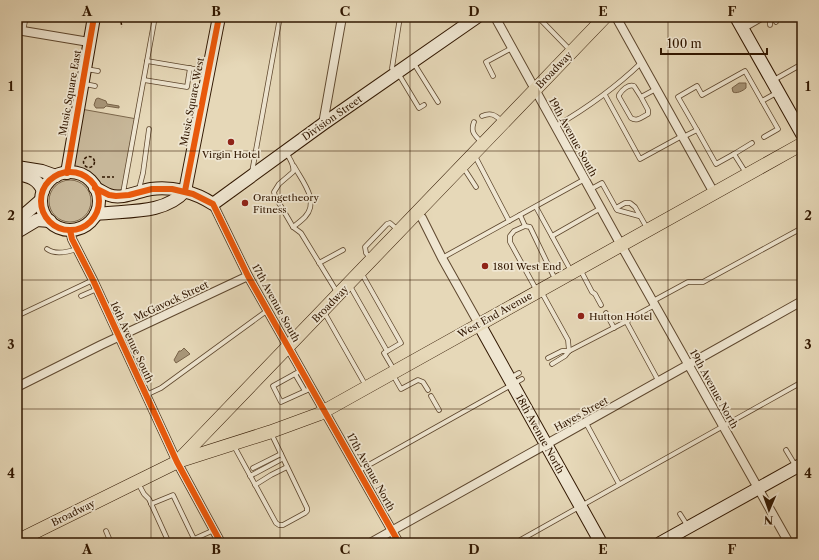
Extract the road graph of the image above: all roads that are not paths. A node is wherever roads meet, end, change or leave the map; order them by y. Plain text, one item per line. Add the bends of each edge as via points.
1 (26, 17) edge
2 (94, 17) edge
3 (155, 17) edge
4 (219, 17) edge
5 (280, 17) edge
6 (342, 17) edge
7 (400, 17) edge
8 (477, 17) edge
9 (495, 17) edge
10 (538, 17) edge
11 (605, 17) edge
12 (616, 17) edge
13 (761, 17) edge
14 (768, 17) edge
15 (773, 17) edge
16 (463, 22) edge
17 (739, 22) edge
18 (776, 22) dead end
19 (770, 25) dead end
20 (20, 30) edge
21 (89, 42) junction
22 (512, 48) junction
23 (571, 52) junction
24 (147, 61) junction
25 (413, 62) junction
26 (641, 63) junction
27 (802, 64) edge
28 (190, 68) junction
29 (85, 69) junction
30 (98, 71) dead end
31 (209, 72) junction
32 (397, 73) junction
33 (494, 76) dead end
34 (144, 80) junction
35 (772, 81) junction
36 (82, 83) junction
37 (95, 86) dead end
38 (535, 89) junction
39 (656, 89) junction
40 (778, 92) junction
41 (605, 95) junction
42 (641, 97) junction
43 (762, 101) junction
44 (438, 102) dead end
45 (424, 105) dead end
46 (482, 116) dead end
47 (474, 122) dead end
48 (504, 122) junction
49 (323, 124) junction
50 (556, 126) junction
51 (149, 129) dead end
52 (697, 130) junction
53 (802, 134) edge
54 (764, 136) dead end
55 (683, 137) junction
56 (752, 143) dead end
57 (484, 144) junction
58 (802, 144) edge
59 (286, 152) junction
60 (474, 154) junction
61 (734, 154) junction
62 (294, 166) junction
63 (463, 166) junction
64 (17, 167) edge
65 (17, 174) edge
66 (61, 174) junction
67 (746, 175) junction
68 (251, 177) junction
69 (586, 179) junction
70 (99, 182) junction
71 (476, 187) dead end
72 (591, 189) junction
73 (138, 192) junction
74 (185, 192) junction
75 (714, 192) junction
76 (42, 196) junction
77 (123, 196) junction
78 (213, 204) junction
79 (536, 207) junction
80 (601, 208) junction
81 (616, 208) junction
82 (96, 214) junction
83 (417, 214) junction
84 (520, 215) junction
85 (640, 216) junction
86 (17, 221) edge
87 (50, 221) junction
88 (509, 221) junction
89 (525, 226) junction
90 (293, 227) junction
91 (802, 228) edge
92 (70, 230) junction
93 (648, 230) junction
94 (17, 232) edge
95 (552, 236) junction
96 (621, 246) junction
97 (47, 249) dead end
98 (77, 249) junction
99 (343, 250) dead end
100 (442, 258) junction
101 (319, 263) junction
102 (576, 271) junction
103 (361, 272) junction
104 (248, 276) junction
105 (93, 280) junction
106 (556, 281) junction
107 (349, 284) junction
108 (97, 289) junction
109 (539, 291) junction
110 (338, 295) junction
111 (81, 296) dead end
112 (802, 301) edge
113 (655, 303) junction
114 (601, 304) dead end
115 (268, 310) junction
116 (323, 311) junction
117 (606, 313) dead end
118 (17, 316) edge
119 (628, 321) junction
120 (479, 324) junction
121 (614, 328) junction
122 (119, 337) junction
123 (289, 346) junction
124 (388, 351) junction
125 (569, 351) junction
126 (548, 358) dead end
127 (552, 364) dead end
128 (689, 365) junction
129 (299, 372) junction
130 (393, 372) junction
131 (516, 379) junction
132 (659, 382) junction
133 (802, 382) edge
134 (17, 387) edge
135 (366, 387) junction
136 (309, 390) junction
137 (428, 390) dead end
138 (146, 395) junction
139 (431, 396) dead end
140 (325, 410) junction
141 (439, 410) dead end
142 (586, 423) junction
143 (723, 426) junction
144 (270, 432) junction
145 (233, 444) junction
146 (546, 445) junction
147 (786, 450) dead end
148 (281, 454) junction
149 (280, 460) dead end
150 (177, 462) junction
151 (799, 465) edge
152 (288, 467) junction
153 (253, 468) dead end
154 (358, 470) junction
155 (250, 476) junction
156 (137, 481) junction
157 (619, 484) junction
158 (255, 485) junction
159 (758, 488) junction
160 (151, 504) junction
161 (580, 507) junction
162 (680, 514) dead end
163 (688, 527) junction
164 (214, 529) junction
165 (106, 531) dead end
166 (392, 531) junction
167 (802, 537) edge
168 (17, 541) edge
169 (195, 541) edge
170 (111, 543) edge
171 (169, 543) edge
172 (185, 543) edge
173 (221, 543) edge
174 (370, 543) edge
175 (399, 543) edge
176 (515, 543) edge
177 (601, 543) edge
178 (660, 543) edge
179 (790, 543) edge

1 - 20 lane
2 - 21 main road, Music Square East
3 - 24 lane
4 - 31 main road, Music Square West
5 - 68 lane
6 - 49 street
7 - 32 lane via 392,68
8 - 16 main road, Division Street
9 - 22 street, 19th Avenue South
10 - 23 lane
11 - 23 main road, Broadway
12 - 26 street
13 - 17 street
14 - 19 lane
15 - 18 lane
16 - 25 main road, Division Street
17 - 35 main road
20 - 21 street
21 - 29 main road, Music Square East
22 - 33 lane via 486,62
22 - 38 street, 19th Avenue South
23 - 38 main road, Broadway
24 - 28 lane
24 - 34 lane
25 - 32 main road, Division Street
25 - 44 lane
26 - 39 street
26 - 41 lane
27 - 35 lane
28 - 31 lane
28 - 34 lane via 187,87
29 - 30 lane
29 - 36 main road, Music Square East
31 - 74 main road, Music Square West
32 - 45 lane via 419,108
32 - 49 main road, Division Street
34 - 77 lane
35 - 40 main road
36 - 37 lane
36 - 66 main road, Music Square East
38 - 48 main road, Broadway
38 - 50 street, 19th Avenue South
39 - 42 lane
39 - 55 street
40 - 43 lane
40 - 53 main road
41 - 50 lane
41 - 55 lane via 640,159
42 - 42 lane via 648,114 634,120 619,95 631,85
43 - 52 lane via 745,71 702,95 697,86 678,97
43 - 54 lane via 778,129
46 - 48 lane via 493,114
47 - 57 lane via 472,133
48 - 57 main road, Broadway
49 - 59 main road, Division Street
50 - 69 street, 19th Avenue South
51 - 73 lane
52 - 55 lane
52 - 61 lane via 716,164
55 - 75 street
56 - 61 lane
57 - 60 main road, Broadway
58 - 67 main road, West End Avenue
59 - 62 lane
59 - 68 main road, Division Street
60 - 63 main road, Broadway
60 - 88 lane
61 - 67 lane
62 - 90 lane via 310,195 311,202 306,216
62 - 90 lane via 293,172 274,192
63 - 71 lane
63 - 83 main road, Broadway
64 - 66 main road
65 - 76 main road via 33,178 40,185
66 - 70 main road via 77,174
66 - 76 main road via 50,180
67 - 75 main road, West End Avenue
68 - 78 main road, Division Street
69 - 72 street, 19th Avenue South
69 - 79 lane
70 - 77 main road via 109,195
70 - 82 main road
72 - 80 street, 19th Avenue South
72 - 81 lane via 602,183
73 - 74 main road via 162,189
73 - 77 main road
74 - 78 main road
74 - 82 main road via 159,208
75 - 93 main road, West End Avenue
76 - 86 main road
76 - 87 main road via 44,215
78 - 104 street, 17th Avenue South
79 - 84 lane
79 - 95 lane
80 - 95 lane
80 - 96 street, 19th Avenue South
81 - 85 lane
81 - 85 lane via 630,203
82 - 92 main road via 87,224
83 - 100 street via 422,218
83 - 103 main road, Broadway
84 - 88 lane
84 - 89 lane
85 - 93 lane
87 - 92 main road via 56,226
87 - 94 main road via 37,220
88 - 100 lane
89 - 106 lane via 530,227
89 - 109 lane via 514,231 510,236 510,242
90 - 101 lane via 301,233
91 - 113 lane via 703,282 688,282
92 - 98 street, 16th Avenue South
93 - 96 main road, West End Avenue
95 - 102 lane
96 - 102 main road, West End Avenue
96 - 113 street, 19th Avenue North
97 - 98 lane via 57,252
98 - 105 street, 16th Avenue South
99 - 101 lane
100 - 120 street
101 - 110 lane
102 - 106 main road, West End Avenue
102 - 114 lane
103 - 107 main road, Broadway
103 - 124 lane via 401,344
104 - 115 street, 17th Avenue South
104 - 122 street, McGavock Street
105 - 108 street, 16th Avenue South
105 - 118 lane
106 - 109 main road, West End Avenue
107 - 110 main road, Broadway
107 - 124 lane
108 - 111 lane
108 - 122 street, 16th Avenue South
109 - 120 main road, West End Avenue
109 - 125 lane via 568,340
110 - 116 main road, Broadway
112 - 128 street, Hayes Street
113 - 119 lane
113 - 128 street, 19th Avenue North
115 - 123 street, 17th Avenue South
115 - 138 lane via 161,388
116 - 123 main road, Broadway
116 - 135 lane
117 - 121 lane
119 - 121 lane
119 - 132 lane
120 - 130 main road, West End Avenue
120 - 131 main road, 18th Avenue North
121 - 125 lane
122 - 134 street, McGavock Street
122 - 138 street, 16th Avenue South
123 - 129 street, 17th Avenue South
123 - 150 main road, Broadway
124 - 130 lane via 384,353
125 - 126 lane via 562,351
125 - 127 lane via 566,356
128 - 132 street, Hayes Street
128 - 143 street, 19th Avenue North
129 - 136 street, 17th Avenue South
129 - 136 lane via 273,386 281,402
130 - 135 main road, West End Avenue
130 - 137 lane via 401,389 418,380 423,382
131 - 146 main road, 18th Avenue North
131 - 154 lane
132 - 142 street, Hayes Street
133 - 143 lane
135 - 140 main road, West End Avenue
136 - 140 street, 17th Avenue South
138 - 150 street, 16th Avenue South
139 - 141 lane
140 - 144 main road, West End Avenue
140 - 154 street, 17th Avenue North
142 - 146 street, Hayes Street
142 - 157 lane
143 - 157 lane
143 - 159 street, 19th Avenue North
144 - 145 main road, West End Avenue
144 - 148 lane
145 - 150 main road, West End Avenue
145 - 155 lane
146 - 161 main road, 18th Avenue North
146 - 166 street, Hayes Street via 418,513
147 - 151 lane
148 - 152 lane
148 - 153 lane
149 - 155 lane
150 - 156 main road, Broadway
150 - 164 street, 16th Avenue South
151 - 159 main road
152 - 158 lane
152 - 158 lane via 307,511 283,525 276,523
154 - 166 street, 17th Avenue North
155 - 158 lane
156 - 160 lane
156 - 168 main road, Broadway
157 - 161 lane
159 - 163 main road
159 - 179 street, 19th Avenue North
160 - 169 lane via 173,495
160 - 171 lane
161 - 176 lane
161 - 177 main road, 18th Avenue North
162 - 163 lane
163 - 178 main road
164 - 169 lane
164 - 173 street, 16th Avenue South
165 - 170 lane
166 - 174 street, Hayes Street
166 - 175 street, 17th Avenue North
167 - 179 lane
169 - 172 lane

